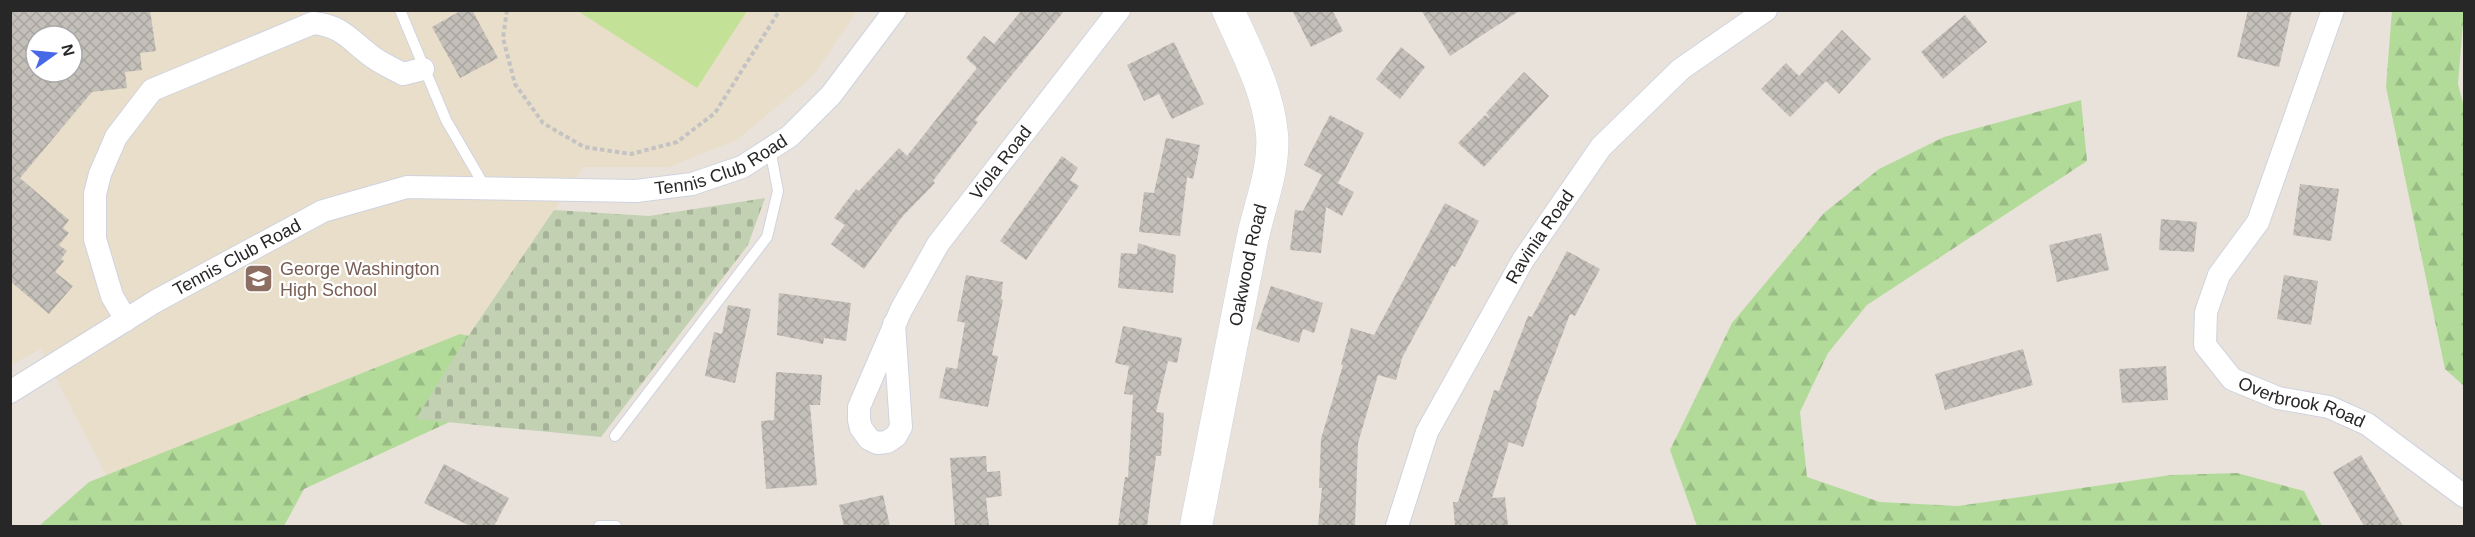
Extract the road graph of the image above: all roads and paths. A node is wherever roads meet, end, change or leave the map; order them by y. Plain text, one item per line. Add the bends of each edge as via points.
1 (400, 10) edge
2 (507, 10) edge
3 (780, 10) edge
4 (895, 10) edge
5 (1119, 10) edge
6 (1228, 10) edge
7 (1766, 10) edge
8 (2333, 10) edge
9 (423, 69) junction
10 (770, 149) junction
11 (484, 187) junction
12 (126, 320) junction
13 (894, 324) dead end
14 (10, 392) edge
15 (615, 436) dead end
16 (2464, 496) edge
17 (599, 526) edge
18 (616, 526) edge
19 (1196, 526) edge
20 (1397, 526) edge

1 - 9 lane
2 - 3 path via 503,38 515,84 543,123 584,147 631,154 677,142 715,113
4 - 10 street, Tennis Club Road via 831,95 790,136
5 - 13 street, Viola Road via 938,244
6 - 19 main road, Oakwood Road via 1254,66 1268,110 1272,159 1256,219
7 - 20 street, Ravinia Road via 1681,69 1601,147 1523,260 1427,432
8 - 16 street, Overbrook Road via 2258,222 2219,275 2206,312 2205,345 2232,379 2278,398 2329,407 2367,424
9 - 11 lane
9 - 12 street via 403,74 382,64 342,30 313,22 152,90 116,137 95,194 95,239 112,296
10 - 11 street, Tennis Club Road via 742,167 692,184 636,190
10 - 15 lane via 778,191 767,237
11 - 12 street, Tennis Club Road via 408,187 323,211
12 - 14 street, Tennis Club Road
17 - 18 lane

